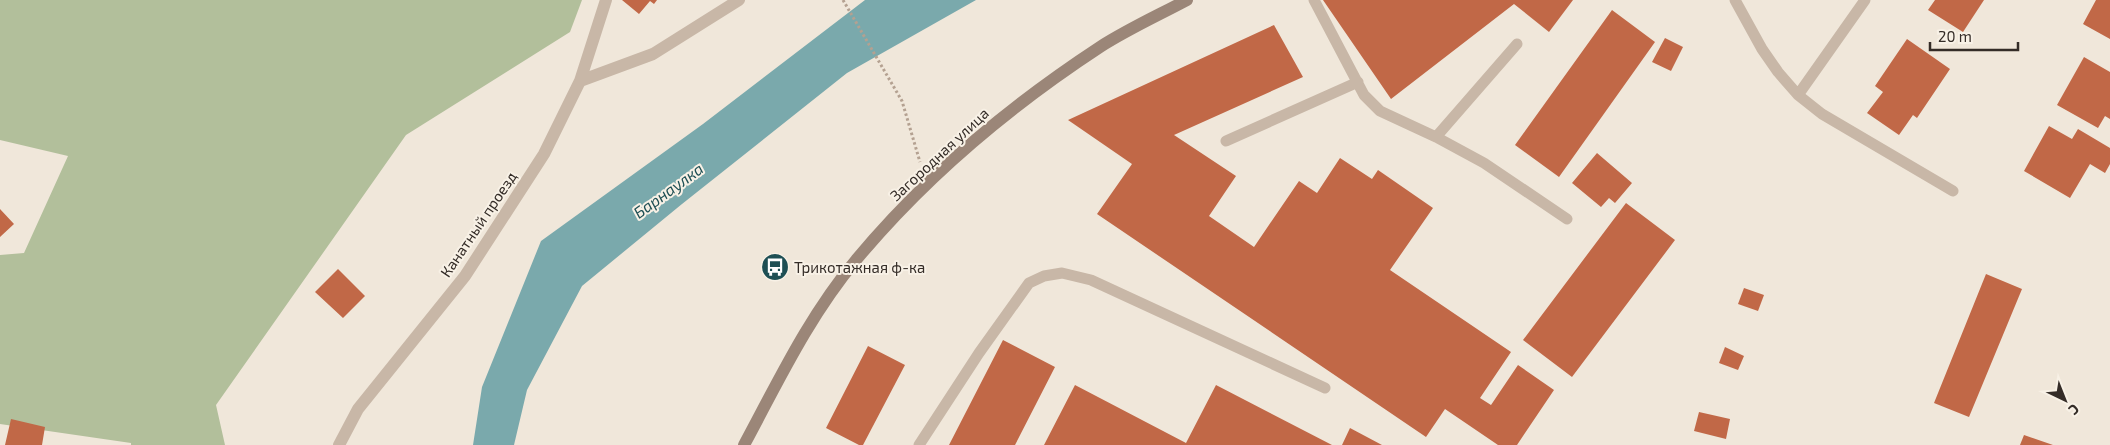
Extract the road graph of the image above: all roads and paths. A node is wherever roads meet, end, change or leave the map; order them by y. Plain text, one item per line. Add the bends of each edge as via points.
1 (606, 0) edge
2 (739, 0) edge
3 (843, 0) edge
4 (1187, 0) edge
5 (1314, 0) edge
6 (1735, 0) edge
7 (1865, 0) edge
8 (1517, 44) dead end
9 (580, 81) junction
10 (1358, 82) junction
11 (1798, 95) junction
12 (1436, 137) junction
13 (1226, 141) dead end
14 (926, 184) junction
15 (1952, 191) dead end
16 (1567, 219) dead end
17 (1325, 388) dead end
18 (339, 445) edge
19 (744, 445) edge
20 (919, 445) edge

1 - 9 street, Канатный проезд
2 - 9 street via 653,54
3 - 14 path via 902,101
4 - 14 main road, Загородная улица via 1102,46 1006,114
5 - 10 lane
6 - 11 lane via 1762,49
7 - 11 lane
8 - 12 lane
9 - 18 street, Канатный проезд via 544,154 465,276 358,409
10 - 12 lane via 1364,95 1380,110
10 - 13 lane
11 - 15 lane via 1822,114
12 - 16 lane via 1484,163
14 - 19 main road, Загородная улица via 855,261 804,333
17 - 20 lane via 1091,280 1062,273 1029,283

